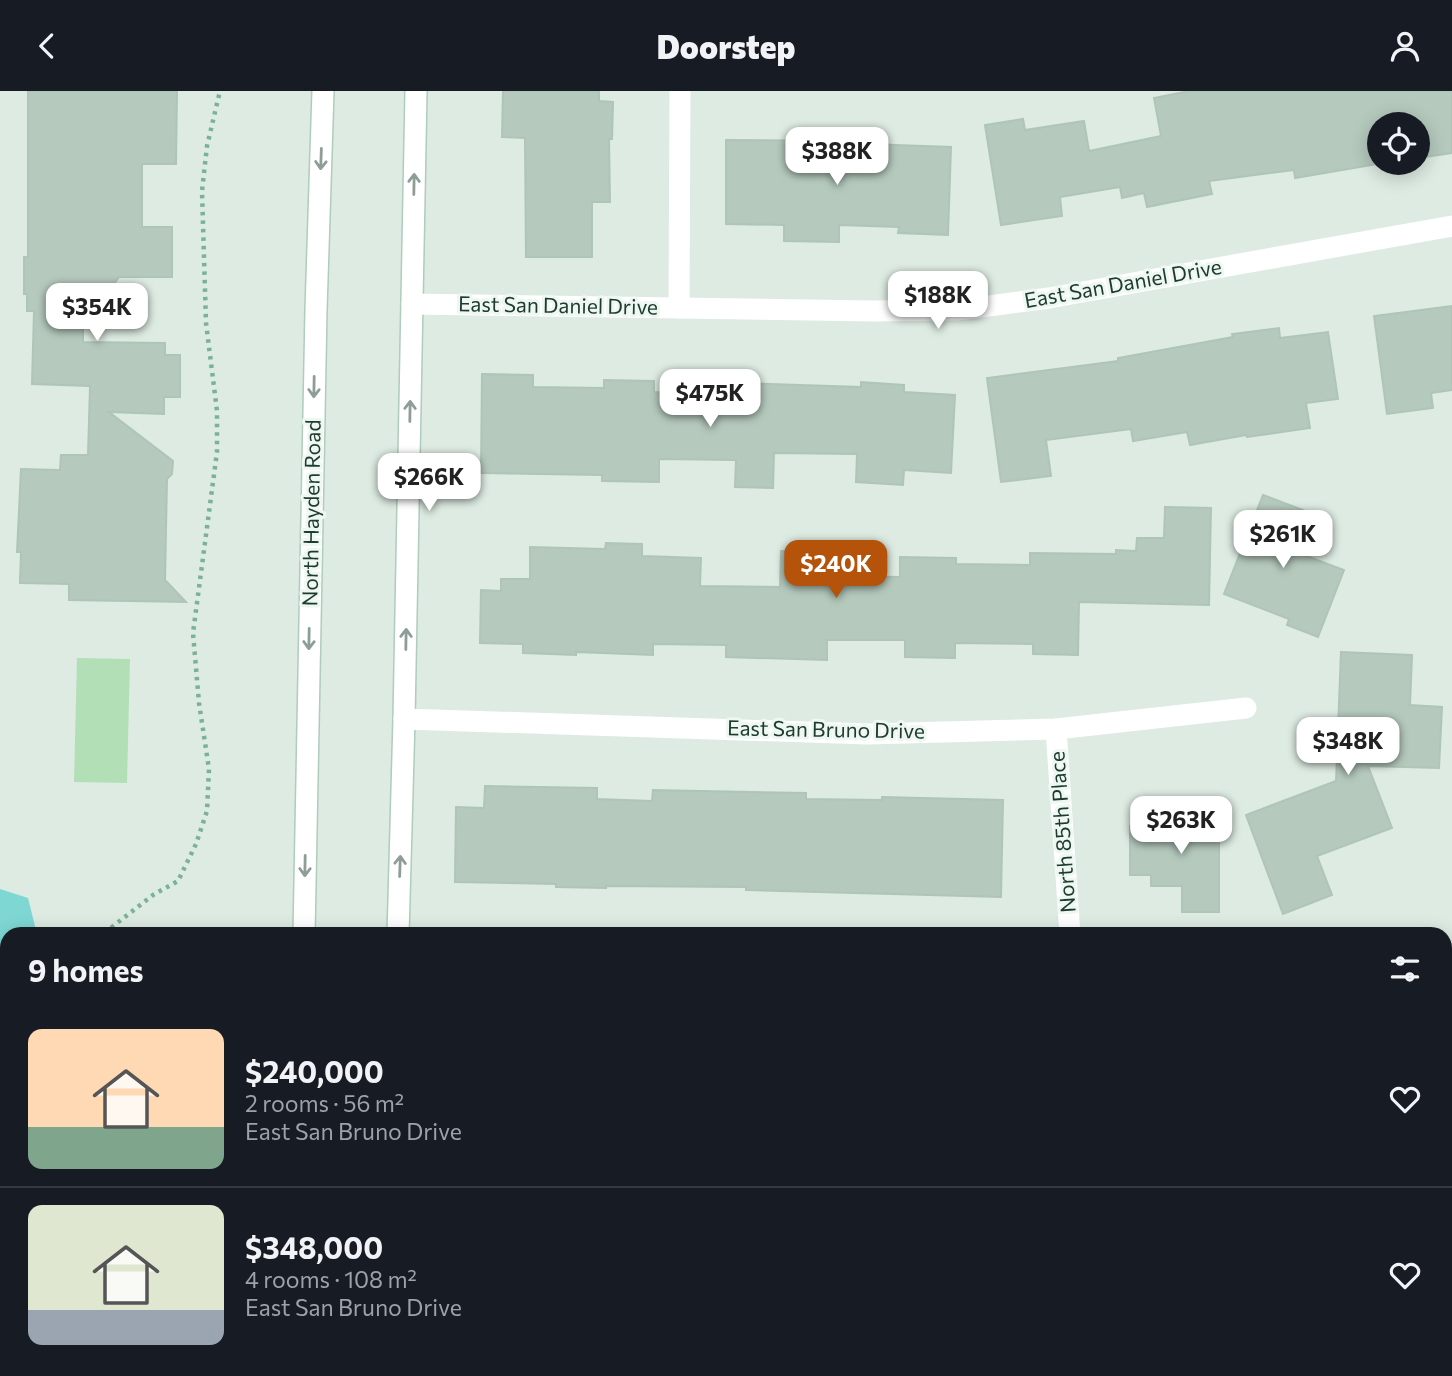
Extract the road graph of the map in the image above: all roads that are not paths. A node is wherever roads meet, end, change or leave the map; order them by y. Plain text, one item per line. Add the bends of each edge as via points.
1 (323, 91) edge
2 (416, 91) edge
3 (680, 91) edge
4 (1452, 226) edge
5 (412, 304) junction
6 (679, 308) junction
7 (1246, 708) dead end
8 (404, 719) junction
9 (1056, 729) junction
10 (303, 927) edge
11 (398, 927) edge
12 (1069, 927) edge

1 -> 10 street, North Hayden Road
5 -> 2 street
3 - 6 street
4 - 6 street, East San Daniel Drive via 958,310
5 - 6 street, East San Daniel Drive
8 -> 5 street
7 - 9 street, East San Bruno Drive
8 - 9 street, East San Bruno Drive via 868,734
11 -> 8 street
9 - 12 street, North 85th Place

